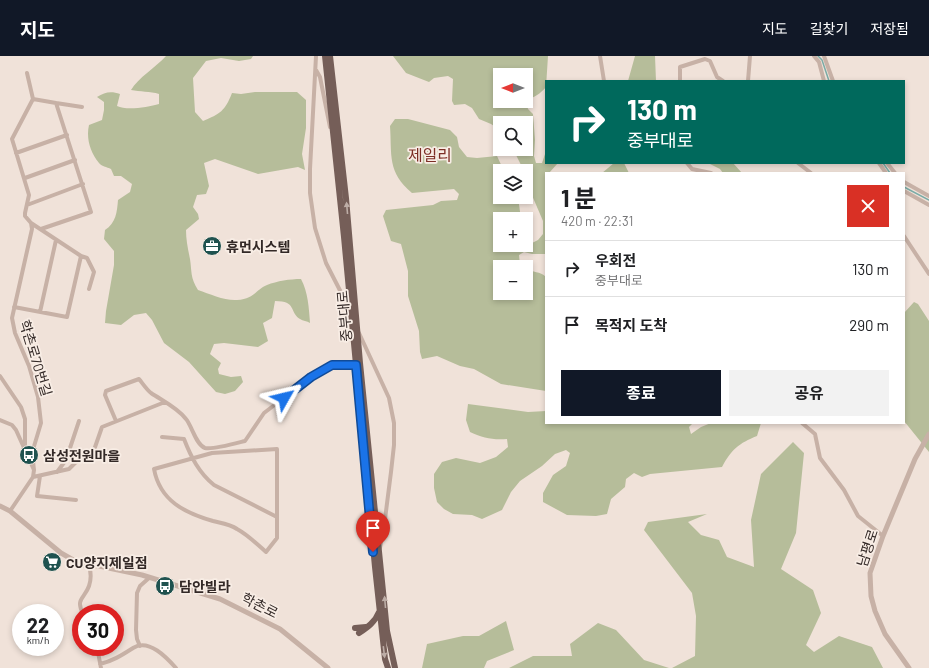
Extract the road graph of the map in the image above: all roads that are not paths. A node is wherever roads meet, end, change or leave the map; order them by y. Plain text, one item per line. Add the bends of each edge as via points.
1 (316, 56) edge
2 (325, 56) edge
3 (330, 56) edge
4 (600, 56) edge
5 (750, 56) edge
6 (814, 56) edge
7 (824, 56) edge
8 (316, 70) junction
9 (27, 73) dead end
10 (604, 80) edge
11 (680, 80) edge
12 (722, 80) edge
13 (748, 80) edge
14 (824, 80) edge
15 (833, 80) edge
16 (33, 99) junction
17 (56, 103) junction
18 (82, 106) dead end
19 (333, 134) junction
20 (67, 135) junction
21 (16, 153) junction
22 (75, 160) junction
23 (687, 164) edge
24 (799, 164) edge
25 (888, 164) edge
26 (707, 172) edge
27 (810, 172) edge
28 (894, 172) edge
29 (24, 178) junction
30 (905, 183) edge
31 (83, 184) junction
32 (905, 192) edge
33 (929, 196) edge
34 (27, 205) junction
35 (929, 205) edge
36 (31, 223) junction
37 (41, 229) junction
38 (905, 238) edge
39 (56, 240) junction
40 (81, 256) junction
41 (929, 274) edge
42 (89, 289) dead end
43 (14, 307) junction
44 (40, 312) junction
45 (351, 312) junction
46 (358, 330) junction
47 (356, 365) junction
48 (0, 376) edge
49 (165, 402) junction
50 (0, 420) edge
51 (79, 421) dead end
52 (116, 421) junction
53 (803, 424) edge
54 (929, 434) edge
55 (162, 437) dead end
56 (233, 444) junction
57 (25, 450) junction
58 (234, 451) junction
59 (192, 459) junction
60 (34, 470) junction
61 (57, 472) junction
62 (40, 476) junction
63 (33, 477) junction
64 (76, 500) dead end
65 (0, 506) edge
66 (10, 511) junction
67 (277, 518) junction
68 (883, 536) junction
69 (379, 550) junction
70 (89, 566) junction
71 (149, 578) junction
72 (80, 604) edge
73 (379, 610) junction
74 (371, 625) junction
75 (355, 628) dead end
76 (359, 633) dead end
77 (140, 646) junction
78 (98, 656) edge
79 (100, 666) edge
80 (176, 668) edge
81 (328, 668) edge
82 (388, 668) edge
83 (395, 668) edge
84 (909, 668) edge

1 - 8 street
2 - 19 main road, 중부대로
46 -> 3 main road, 중부대로
4 - 10 street
5 - 13 street
6 - 14 street via 819,62
7 - 15 street
8 - 19 street via 320,77
8 - 45 street via 310,169 310,193 315,228 326,263
9 - 16 street
11 - 12 street via 680,67 705,59 710,62 717,77
16 - 17 street
16 - 21 street, 학촌로70번길 via 12,139
17 - 18 street
17 - 20 street
19 - 45 main road, 중부대로
20 - 21 street
20 - 22 street
21 - 29 street, 학촌로70번길
22 - 29 street
22 - 31 street
23 - 26 street via 692,169
24 - 27 street
25 - 28 street
29 - 34 street, 학촌로70번길 via 29,196
30 - 33 street
31 - 34 street
31 - 37 street via 92,212
32 - 35 street
34 - 36 street, 학촌로70번길 via 24,213
36 - 37 street
36 - 43 street, 학촌로70번길 via 32,229
37 - 39 street
38 - 41 street
39 - 40 street
39 - 44 street
40 - 42 street via 87,258 94,272
40 - 44 street via 67,317
43 - 44 street
43 - 60 street, 학촌로70번길 via 12,318 15,333 33,376 38,397 40,423 32,454
45 - 47 main road, 중부대로
46 - 69 main road, 중부대로
46 - 69 street via 389,398 394,423 391,472
47 - 56 street via 332,365 311,377 264,413 245,441
47 - 73 main road, 중부대로
48 - 57 street via 21,407 25,419
49 - 52 street
49 - 52 street via 150,392 139,379 106,391 105,395
49 - 56 street via 186,418 204,448
50 - 57 street via 12,425
51 - 61 street via 66,460
52 - 61 street via 102,427 94,450 69,469
53 - 68 street via 816,434 820,458 844,490 858,516
54 - 68 street, 남평로 via 915,459
55 - 59 street via 184,439
56 - 58 street
57 - 60 street
58 - 59 street via 212,453
58 - 67 street via 277,449
59 - 67 street via 214,485
59 - 67 street via 154,469 156,480 164,494 175,505 199,517 236,528 266,552 277,538
60 - 63 street, 학촌로70번길
61 - 62 street
62 - 63 street
62 - 64 street via 37,496
63 - 66 street, 학촌로70번길
65 - 66 street, 학촌로
66 - 70 street, 학촌로 via 61,553 82,565
68 - 84 street, 남평로 via 870,573 871,596 885,634
83 -> 69 main road, 중부대로 via 387,631
70 - 71 street, 학촌로
70 - 72 street via 89,587
71 - 77 street via 140,586 137,593 136,630
71 - 81 street, 학촌로 via 220,599 280,629
73 - 74 main road
73 -> 82 main road, 중부대로
74 - 75 main road
74 - 76 main road
77 - 79 street
77 - 80 street via 153,647
78 - 79 street

